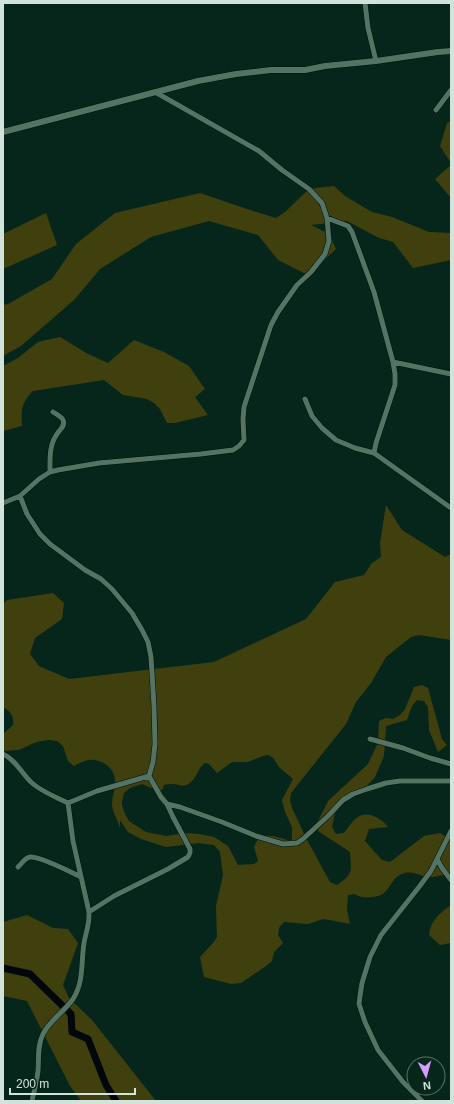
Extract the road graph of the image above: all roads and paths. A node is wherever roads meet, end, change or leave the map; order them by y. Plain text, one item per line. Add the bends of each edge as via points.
1 (365, 3) edge
2 (451, 51) edge
3 (376, 60) junction
4 (451, 90) edge
5 (155, 92) junction
6 (436, 110) dead end
7 (3, 132) edge
8 (327, 218) junction
9 (393, 362) junction
10 (451, 374) edge
11 (305, 399) dead end
12 (53, 412) dead end
13 (374, 453) junction
14 (50, 472) junction
15 (20, 496) junction
16 (3, 503) edge
17 (451, 508) edge
18 (370, 739) dead end
19 (3, 754) edge
20 (451, 764) edge
21 (149, 776) junction
22 (451, 781) edge
23 (68, 803) junction
24 (167, 804) junction
25 (451, 831) edge
26 (437, 860) junction
27 (18, 867) dead end
28 (442, 868) junction
29 (430, 871) junction
30 (81, 877) junction
31 (451, 880) edge
32 (89, 912) junction
33 (32, 1101) edge
34 (422, 1101) edge

1 - 3 street
2 - 3 street
3 - 5 street via 305,70 236,74
4 - 6 street
5 - 7 street
5 - 8 street via 259,151 309,189 322,203
8 - 9 street via 348,226 352,232 374,292
8 - 14 street via 329,242 325,254 297,285 271,325 244,407 244,440 239,446 233,450 207,454 99,463
9 - 10 street
9 - 13 street via 395,385
11 - 13 street via 312,416 336,440
12 - 14 street via 64,422 52,444
13 - 17 street
14 - 15 street
15 - 16 street
15 - 21 street via 27,514 40,534 112,589 132,613 148,642 155,744
18 - 20 street
19 - 23 street via 19,766 32,782
21 - 23 street
21 - 24 street via 160,797
22 - 24 street via 400,781 354,794 343,800 303,839 293,844 283,844 256,836
23 - 30 street
24 - 32 street via 190,849 188,857
25 - 26 street
26 - 28 street
26 - 29 street
27 - 30 street via 25,859 32,857
28 - 29 street
28 - 31 street
29 - 34 street via 381,935 370,957 360,996 365,1022 378,1050
30 - 32 street
32 - 33 street via 80,986 67,1008 42,1035

